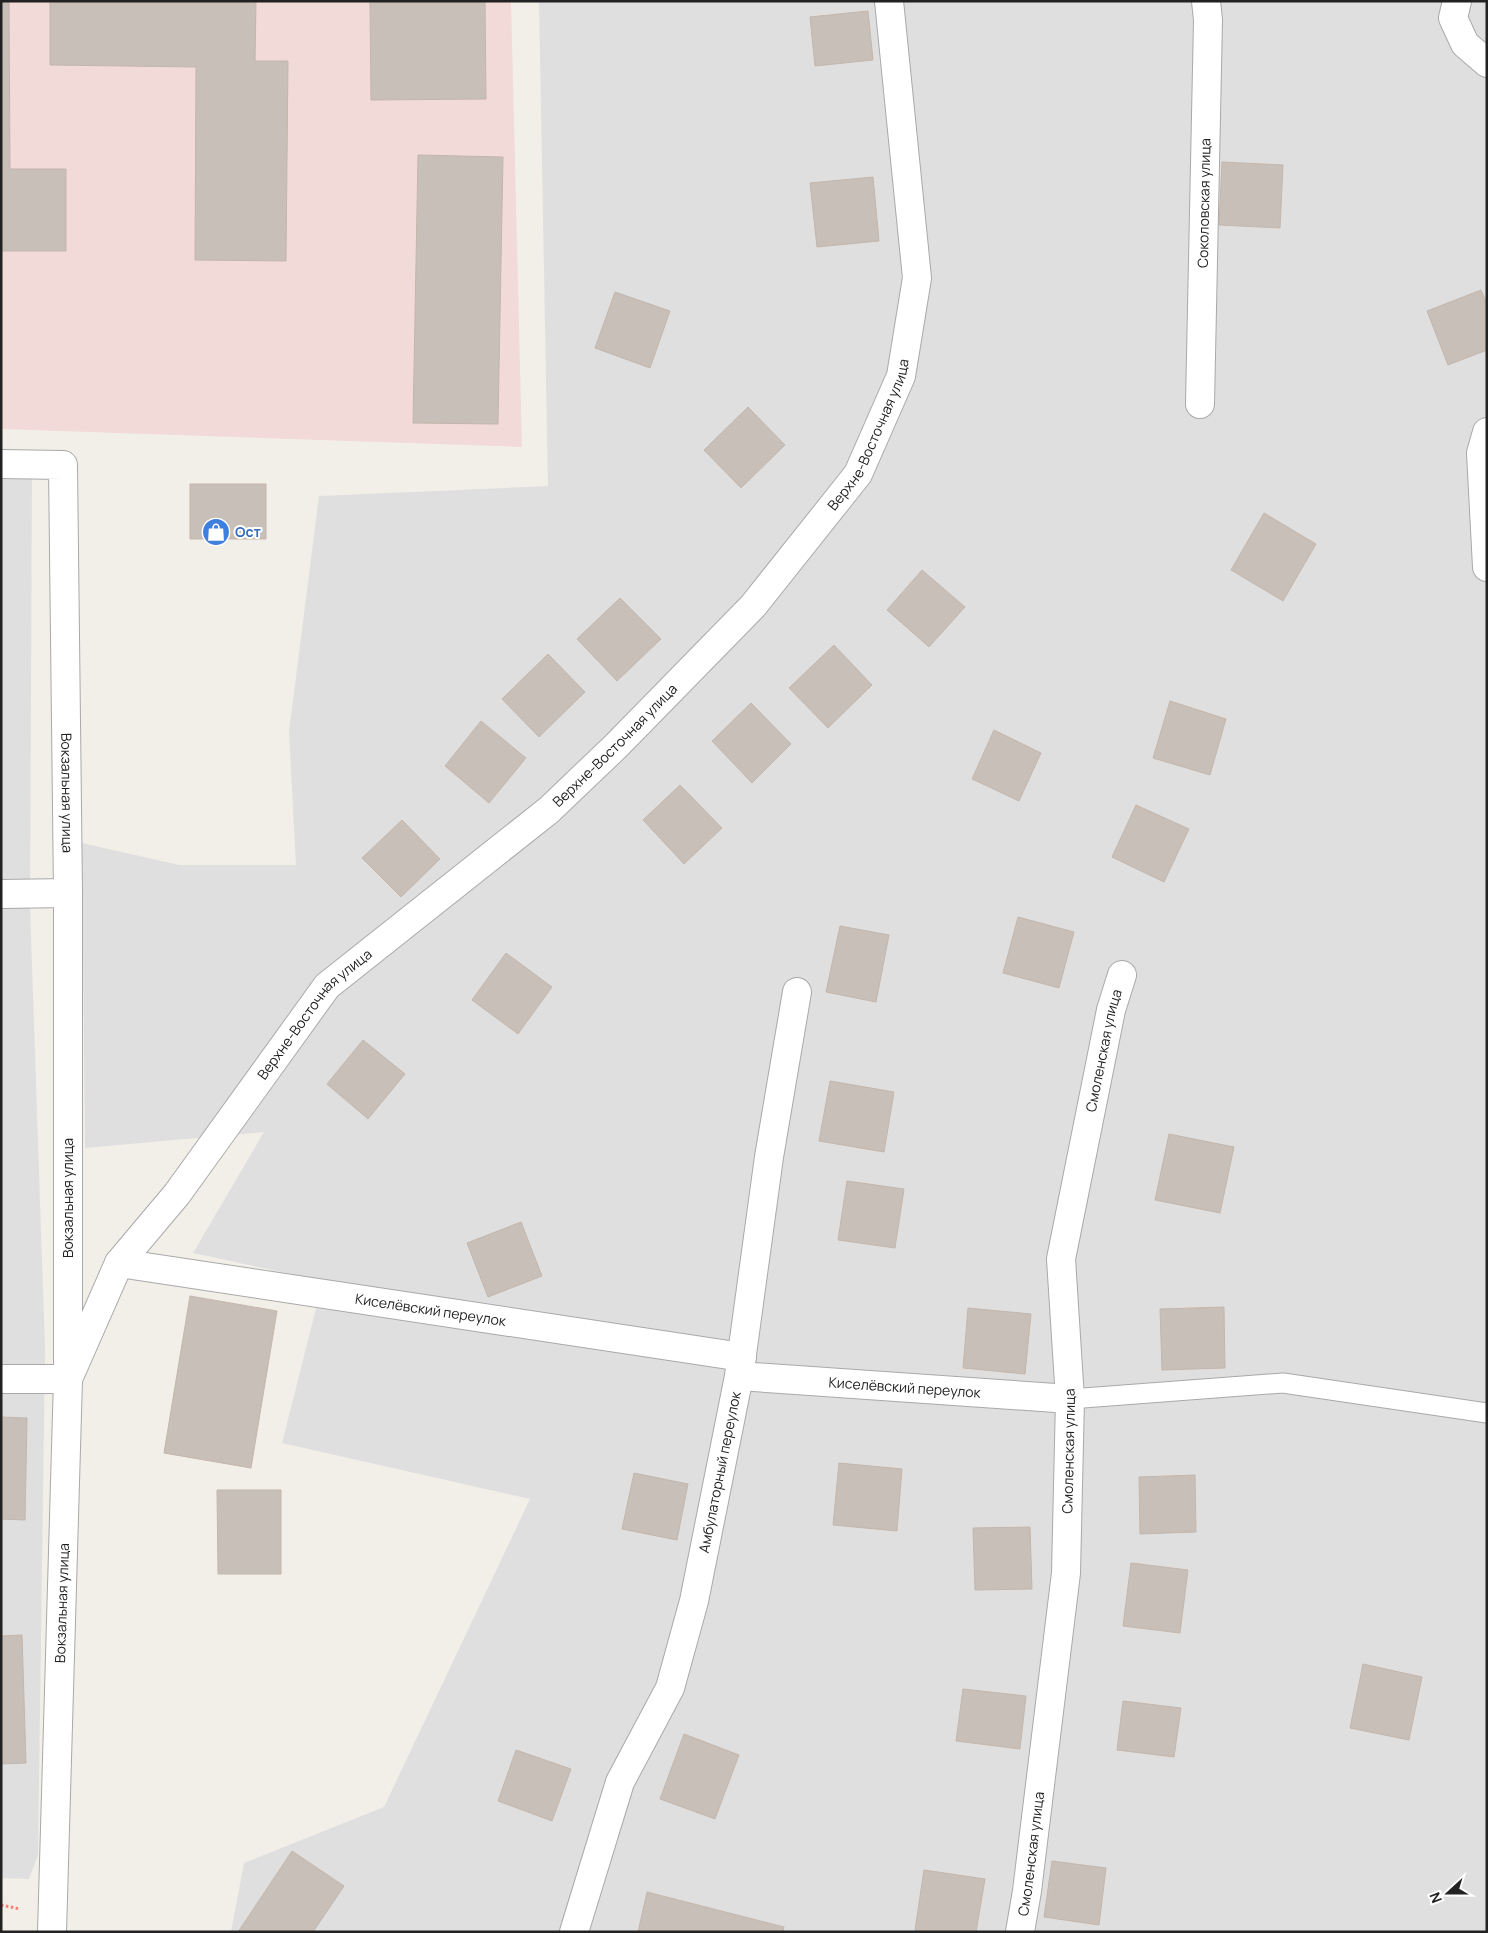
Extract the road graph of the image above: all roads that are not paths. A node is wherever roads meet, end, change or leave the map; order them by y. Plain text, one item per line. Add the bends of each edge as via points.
1 (889, 1) edge
2 (1206, 1) edge
3 (1455, 10) edge
4 (1487, 62) edge
5 (1200, 404) dead end
6 (1487, 432) edge
7 (1, 464) edge
8 (1487, 567) edge
9 (68, 892) junction
10 (1, 894) edge
11 (1122, 975) dead end
12 (797, 992) dead end
13 (119, 1263) junction
14 (741, 1366) junction
15 (1, 1379) edge
16 (68, 1379) junction
17 (1070, 1399) junction
18 (1487, 1413) edge
19 (52, 1932) edge
20 (574, 1932) edge
21 (1020, 1932) edge

1 - 13 street, Верхне-Восточная улица via 917,278 901,376 858,474 753,606 603,758 549,810 327,986 177,1194
2 - 5 street, Соколовская улица
3 - 4 street via 1465,44
6 - 8 street via 1481,453
7 - 9 street, Вокзальная улица via 63,465
9 - 10 street
9 - 16 street, Вокзальная улица
11 - 17 street, Смоленская улица via 1061,1259
12 - 14 street, Амбулаторный переулок via 769,1157
13 - 14 street, Киселёвский переулок
13 - 16 street, Верхне-Восточная улица
14 - 17 street, Киселёвский переулок
14 - 20 street, Амбулаторный переулок via 694,1601 670,1688 620,1782
15 - 16 street
16 - 19 street, Вокзальная улица
17 - 18 lane via 1283,1383
17 - 21 street, Смоленская улица via 1066,1573

